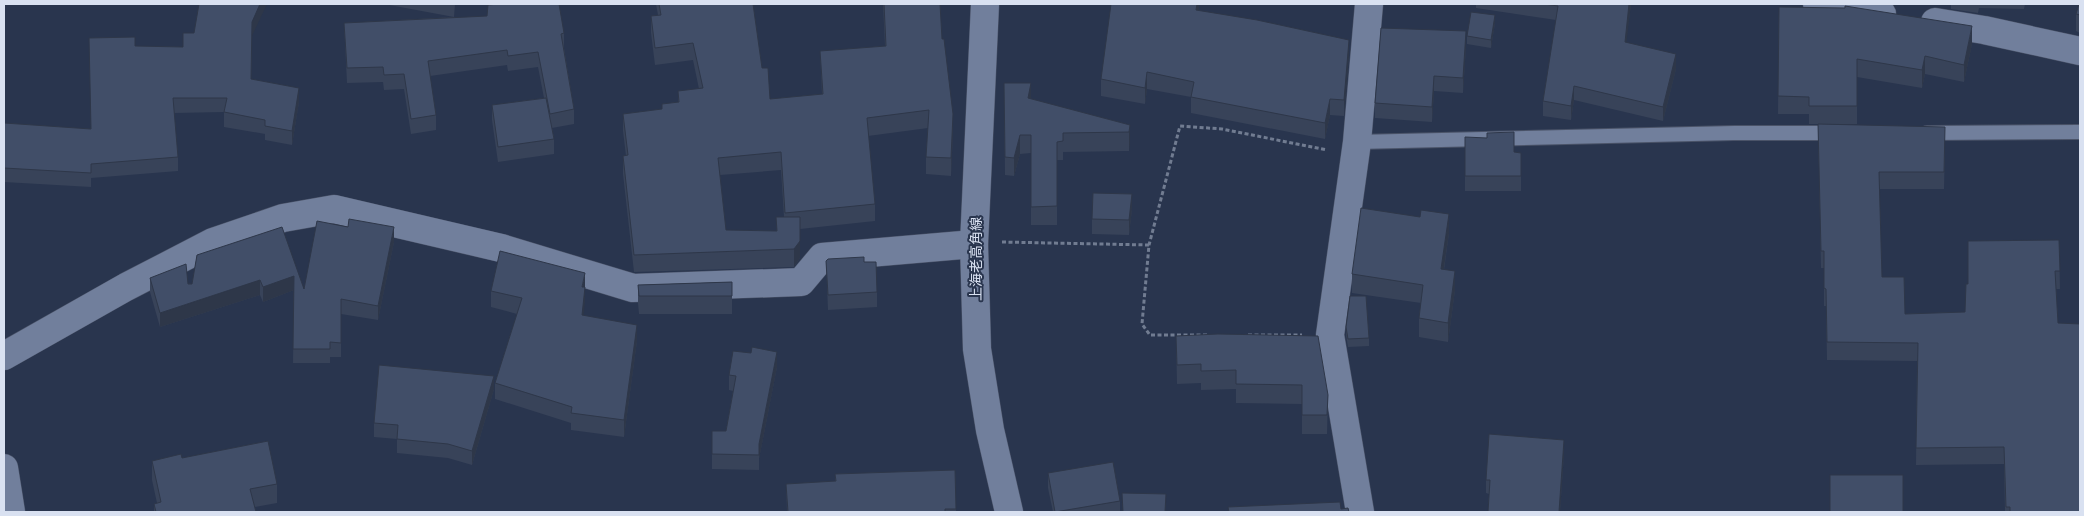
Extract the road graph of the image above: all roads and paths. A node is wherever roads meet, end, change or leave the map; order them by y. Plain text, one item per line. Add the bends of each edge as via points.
1 (985, 4) edge
2 (1368, 4) edge
3 (1817, 4) edge
4 (2080, 51) edge
5 (1912, 132) edge
6 (2080, 132) edge
7 (1852, 133) edge
8 (1356, 149) junction
9 (974, 244) junction
10 (1149, 246) junction
11 (1210, 335) edge
12 (1240, 335) edge
13 (1330, 335) junction
14 (4, 356) edge
15 (4, 468) edge
16 (11, 512) edge
17 (1009, 512) edge
18 (1360, 512) edge

1 - 9 street, 上海老高角線
2 - 8 street
3 - 4 street via 1984,30
5 - 6 lane
7 - 8 lane via 1734,133
8 - 10 path via 1180,126
8 - 13 street
9 - 10 path via 1020,241
9 - 14 street via 822,257 801,282 633,288 501,248 334,209 283,218 213,242
9 - 17 street, 上海老高角線 via 977,349 990,430
10 - 11 path via 1142,324 1150,335
12 - 13 path
13 - 18 street
15 - 16 street

